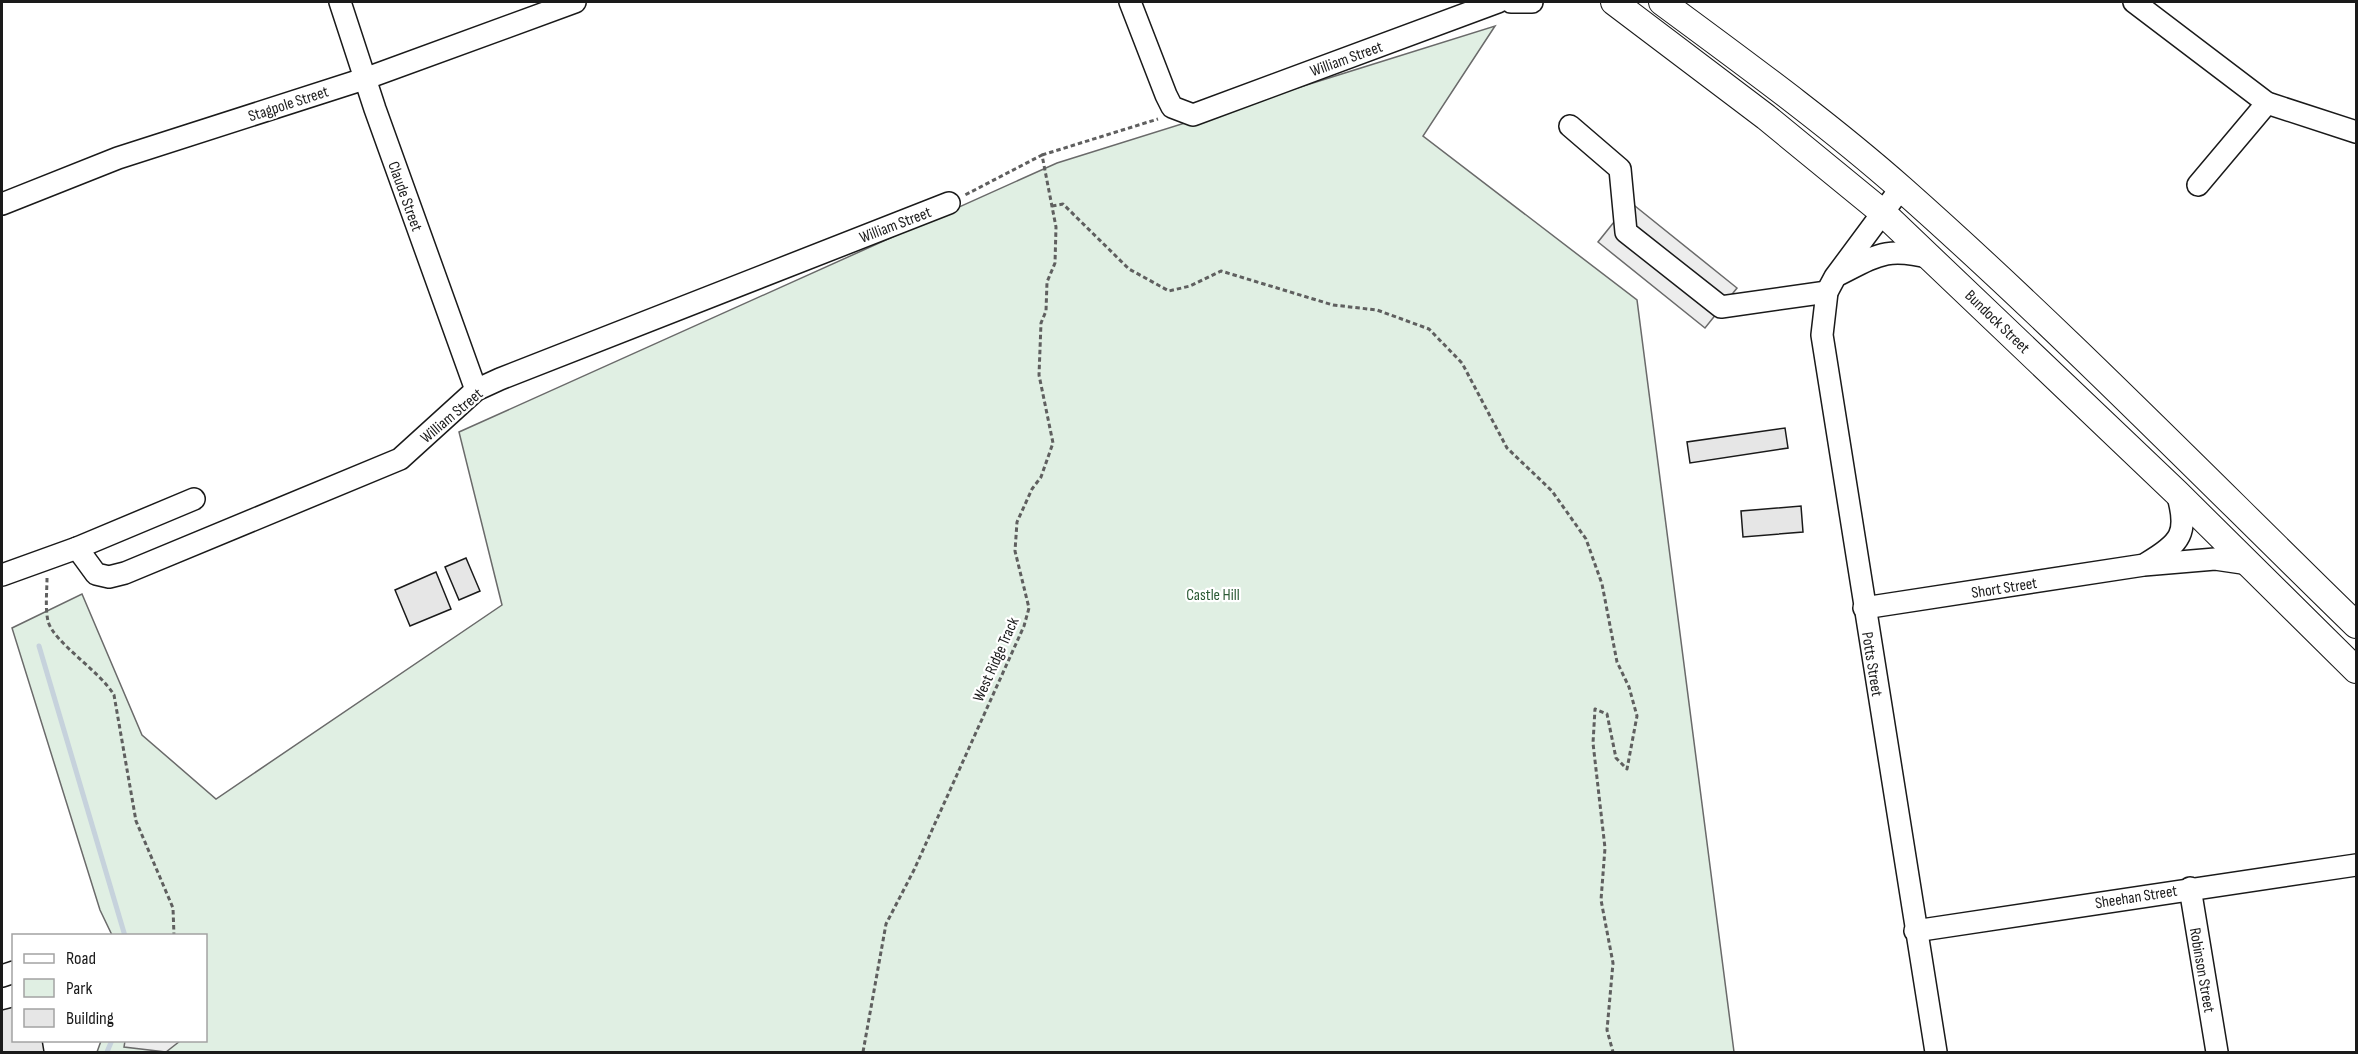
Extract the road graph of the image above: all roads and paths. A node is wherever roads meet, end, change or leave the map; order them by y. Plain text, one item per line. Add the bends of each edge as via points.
1 (340, 2) edge
2 (575, 2) edge
3 (1130, 2) edge
4 (1498, 2) edge
5 (1511, 2) edge
6 (1532, 2) edge
7 (1614, 2) edge
8 (1662, 2) edge
9 (2134, 2) edge
10 (367, 78) junction
11 (2267, 103) junction
12 (1160, 118) dead end
13 (1570, 126) dead end
14 (2356, 132) edge
15 (1042, 155) junction
16 (2198, 185) dead end
17 (1901, 188) junction
18 (949, 203) joint
19 (2, 204) edge
20 (1052, 206) junction
21 (1882, 212) junction
22 (1933, 258) junction
23 (1831, 285) junction
24 (476, 390) junction
25 (2177, 493) junction
26 (194, 499) dead end
27 (77, 548) junction
28 (46, 558) junction
29 (2249, 564) junction
30 (2144, 565) junction
31 (2, 575) edge
32 (1864, 608) junction
33 (2356, 625) edge
34 (2356, 670) edge
35 (2356, 865) edge
36 (2190, 888) junction
37 (1915, 931) junction
38 (174, 934) edge
39 (863, 1053) edge
40 (1613, 1053) edge
41 (1936, 1053) edge
42 (2217, 1053) edge

1 - 10 street, Claude Street
2 - 10 street, Stagpole Street
3 - 4 street, William Street via 1172,106 1193,115
5 - 6 street
7 - 21 main road, Bundock Street via 1766,117
8 - 17 main road, Bundock Street
9 - 11 street
10 - 19 street, Stagpole Street via 118,158
10 - 24 street, Claude Street
11 - 14 street
11 - 16 street
12 - 15 path
13 - 23 street via 1620,169 1626,232 1721,307
15 - 18 path
15 - 20 path, West Ridge Track
17 - 21 street, Potts Street
17 - 33 main road, Bundock Street
18 - 24 street, William Street
20 - 39 path, West Ridge Track via 1055,263 1047,282 1046,311 1041,323 1039,375 1053,443 1041,477 1017,522 1015,551 1029,608 1024,627 886,924
20 - 40 path via 1063,204 1129,269 1169,291 1221,271 1333,305 1377,310 1429,329 1462,363 1507,448 1552,491 1586,539 1602,584 1617,662 1629,687 1636,716 1627,769 1616,758 1607,714 1595,709 1593,743 1605,848 1600,900 1613,963 1607,1030
21 - 22 main road, Bundock Street
21 - 23 street, Potts Street
22 - 23 street via 1893,251 1876,256
22 - 25 main road, Bundock Street
23 - 32 street, Potts Street via 1822,335
24 - 27 street, William Street via 400,459 125,573 109,578 96,574
25 - 29 main road, Bundock Street
25 - 30 street, Short Street via 2183,514 2182,530 2168,551
26 - 27 street
27 - 28 street
28 - 31 street
28 - 38 path via 48,621 54,633 105,680 114,695 136,820 172,908
29 - 30 street, Short Street via 2215,559
29 - 34 main road, Bundock Street
30 - 32 street, Short Street
32 - 37 street, Potts Street
35 - 36 street, Sheehan Street
36 - 37 street, Sheehan Street
36 - 42 street, Robinson Street
37 - 41 street, Potts Street

